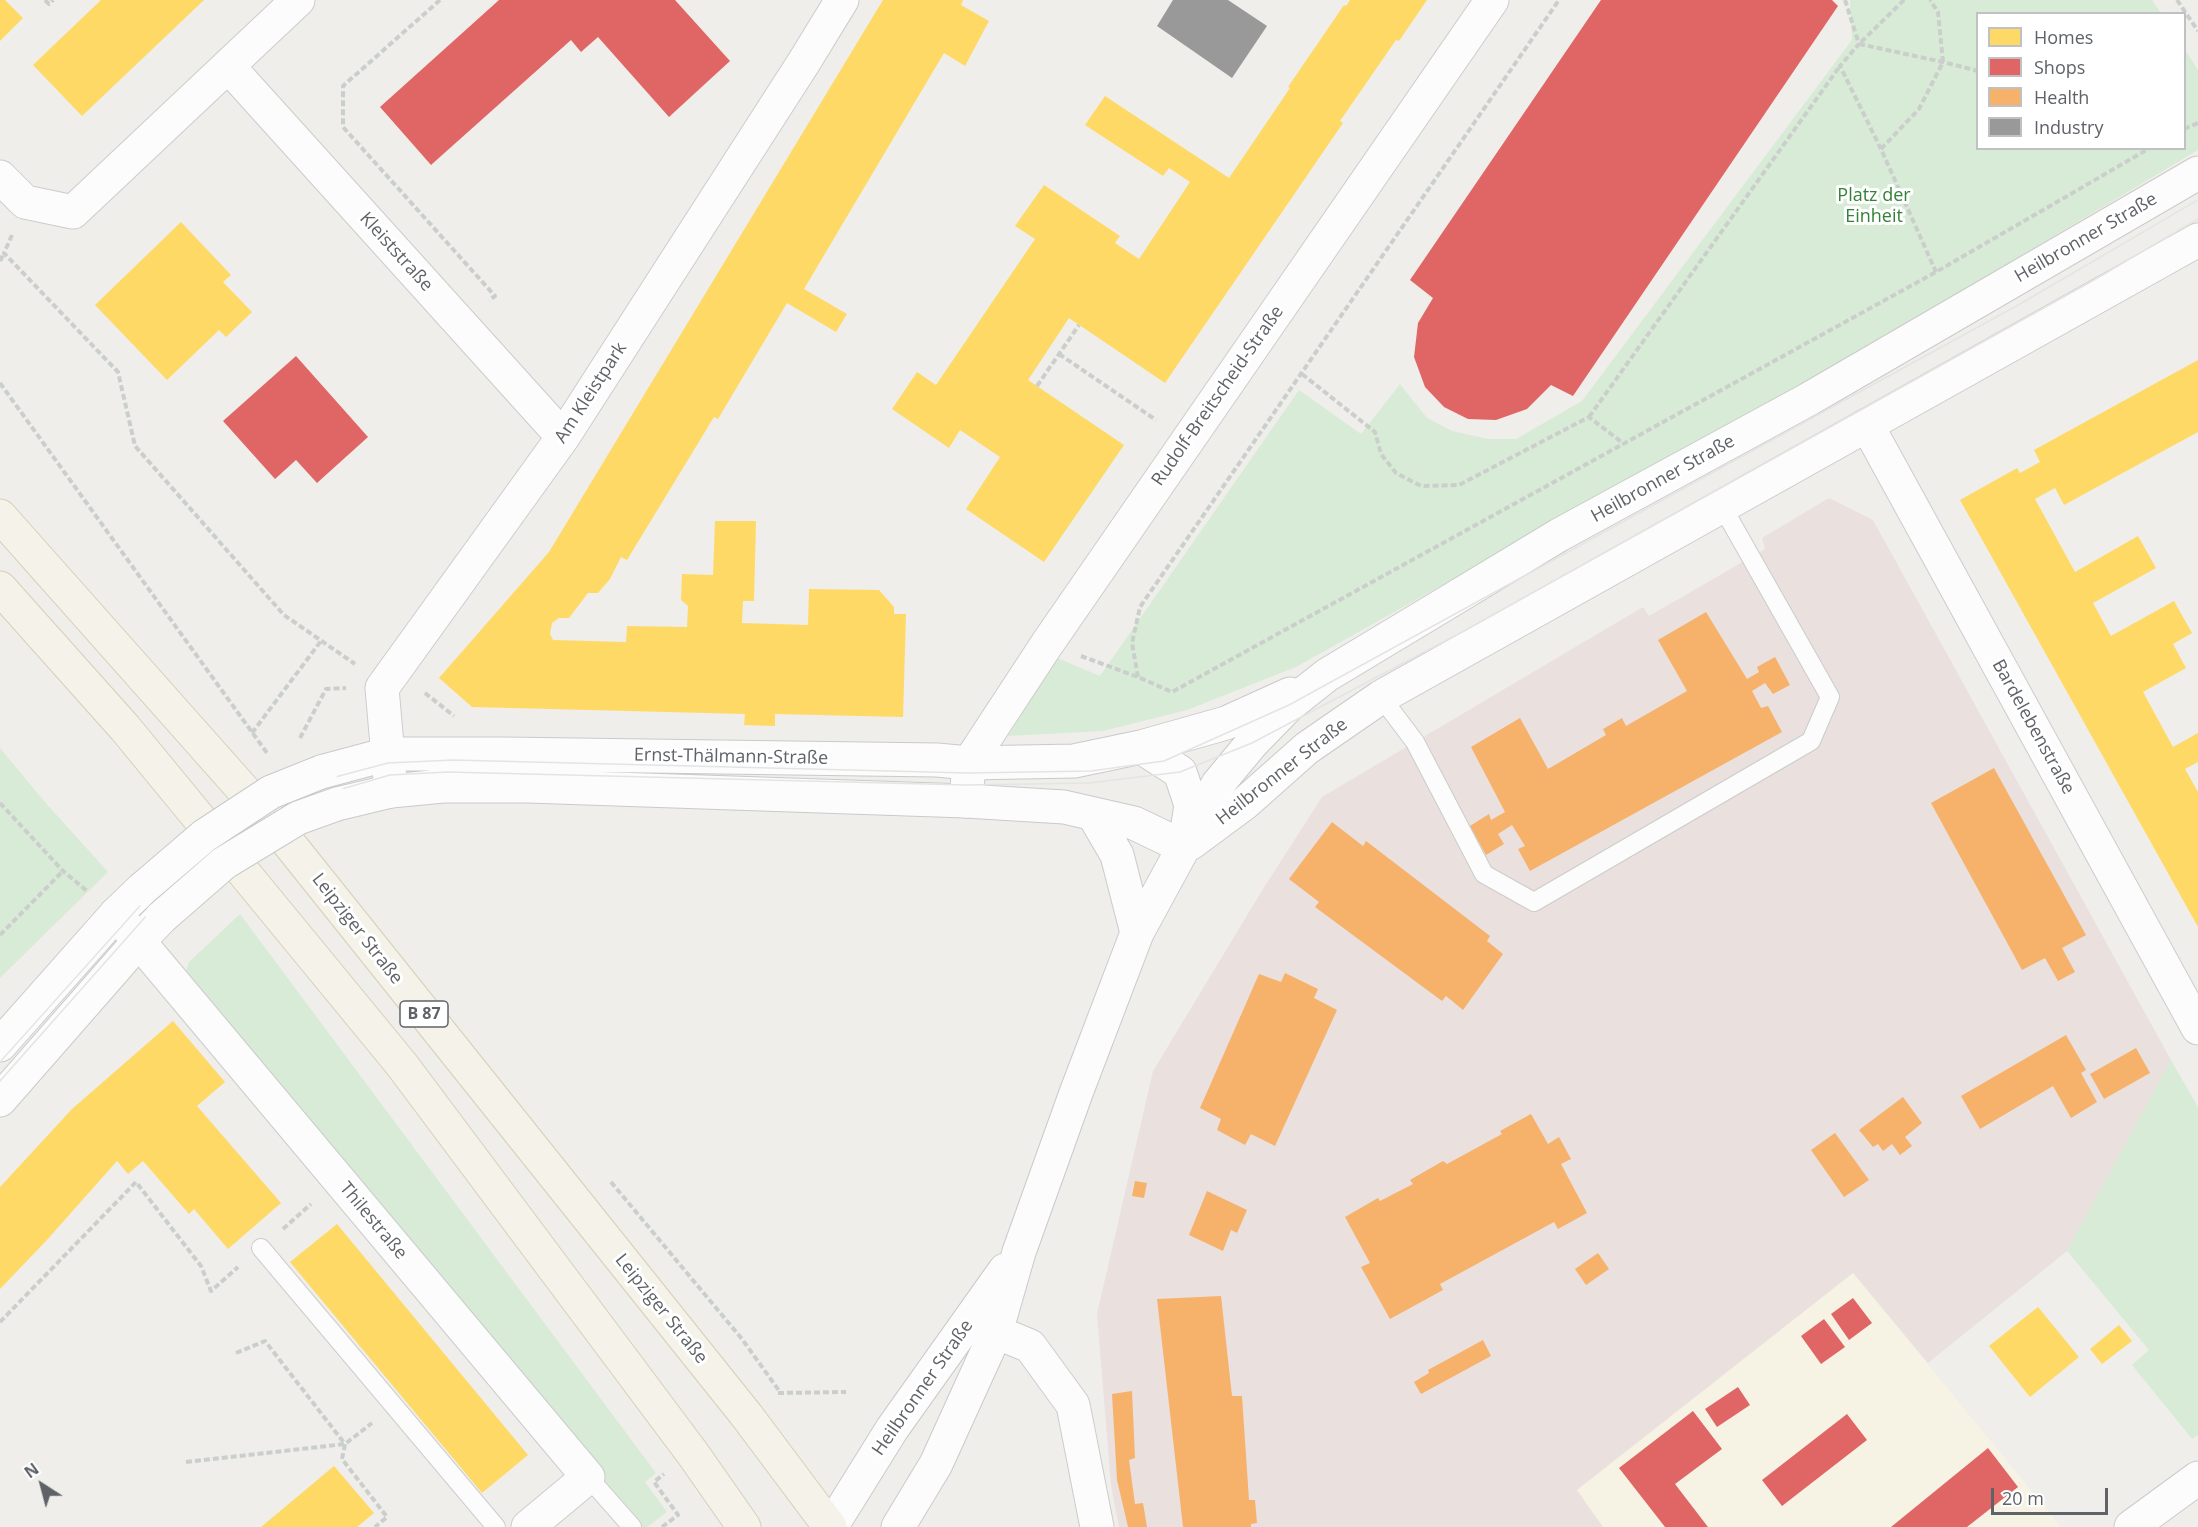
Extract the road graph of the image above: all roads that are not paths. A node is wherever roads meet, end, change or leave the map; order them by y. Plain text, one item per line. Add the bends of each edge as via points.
1 (298, 0) edge
2 (842, 0) edge
3 (1492, 0) edge
4 (228, 66) junction
5 (2198, 173) edge
6 (0, 177) edge
7 (2198, 240) edge
8 (1867, 425) junction
9 (563, 437) junction
10 (1723, 508) junction
11 (0, 516) edge
12 (0, 588) edge
13 (1327, 675) junction
14 (1381, 698) junction
15 (1142, 747) junction
16 (388, 754) junction
17 (969, 763) junction
18 (391, 791) junction
19 (966, 801) junction
20 (1093, 814) junction
21 (1184, 847) junction
22 (116, 914) junction
23 (1137, 933) junction
24 (139, 941) junction
25 (2198, 1029) edge
26 (0, 1045) edge
27 (0, 1100) edge
28 (261, 1248) dead end
29 (1019, 1252) junction
30 (996, 1332) junction
31 (588, 1478) junction
32 (2198, 1478) edge
33 (496, 1527) edge
34 (528, 1527) edge
35 (632, 1527) edge
36 (744, 1527) edge
37 (830, 1527) edge
38 (898, 1527) edge
39 (1097, 1527) edge
40 (2131, 1527) edge

1 - 4 street
2 - 9 street, Am Kleistpark
3 - 17 street, Rudolf-Breitscheid-Straße
4 - 6 street via 73,212 25,202
4 - 9 street, Kleiststraße
5 - 13 street, Heilbronner Straße via 1809,399 1559,536
7 - 8 street, Heilbronner Straße
8 - 10 street, Heilbronner Straße
8 - 25 street, Bardelebenstraße
9 - 16 street, Am Kleistpark via 382,688
10 - 14 street, Heilbronner Straße
10 - 14 lane via 1830,697 1811,741 1534,902 1484,874 1415,742
11 - 37 main road, Leipziger Straße / B 87 via 272,821 747,1416
12 - 36 main road, B 87 via 125,728 402,1065
13 - 15 street, Ernst-Thälmann-Straße via 1226,723
13 - 21 street, Heilbronner Straße via 1289,705 1252,743 1218,784
14 - 21 street, Heilbronner Straße via 1307,748 1245,803
15 - 17 street, Ernst-Thälmann-Straße via 1074,760
15 - 21 street via 1180,772 1191,805
16 - 17 street, Ernst-Thälmann-Straße
16 - 18 street
16 - 22 street, Ernst-Thälmann-Straße, bridge via 321,772 270,792 204,836
17 - 19 street, Rudolf-Breitscheid-Straße
18 - 19 street, Ernst-Thälmann-Straße via 443,786 528,786
18 - 24 street, Ernst-Thälmann-Straße, bridge via 298,818 224,863
19 - 20 street, Ernst-Thälmann-Straße via 1064,807
20 - 21 street, Ernst-Thälmann-Straße via 1134,824
20 - 23 street via 1117,855
21 - 23 street, Heilbronner Straße
22 - 24 street, Thilestraße
22 - 26 street
23 - 29 street, Heilbronner Straße
24 - 27 street
24 - 31 street, Thilestraße
28 - 33 lane
29 - 30 street, Heilbronner Straße
29 - 37 street, Heilbronner Straße via 892,1429
30 - 38 street, Heilbronner Straße via 936,1464
30 - 39 street via 1030,1346 1073,1406
31 - 34 street
31 - 35 lane, Thilestraße
32 - 40 street

